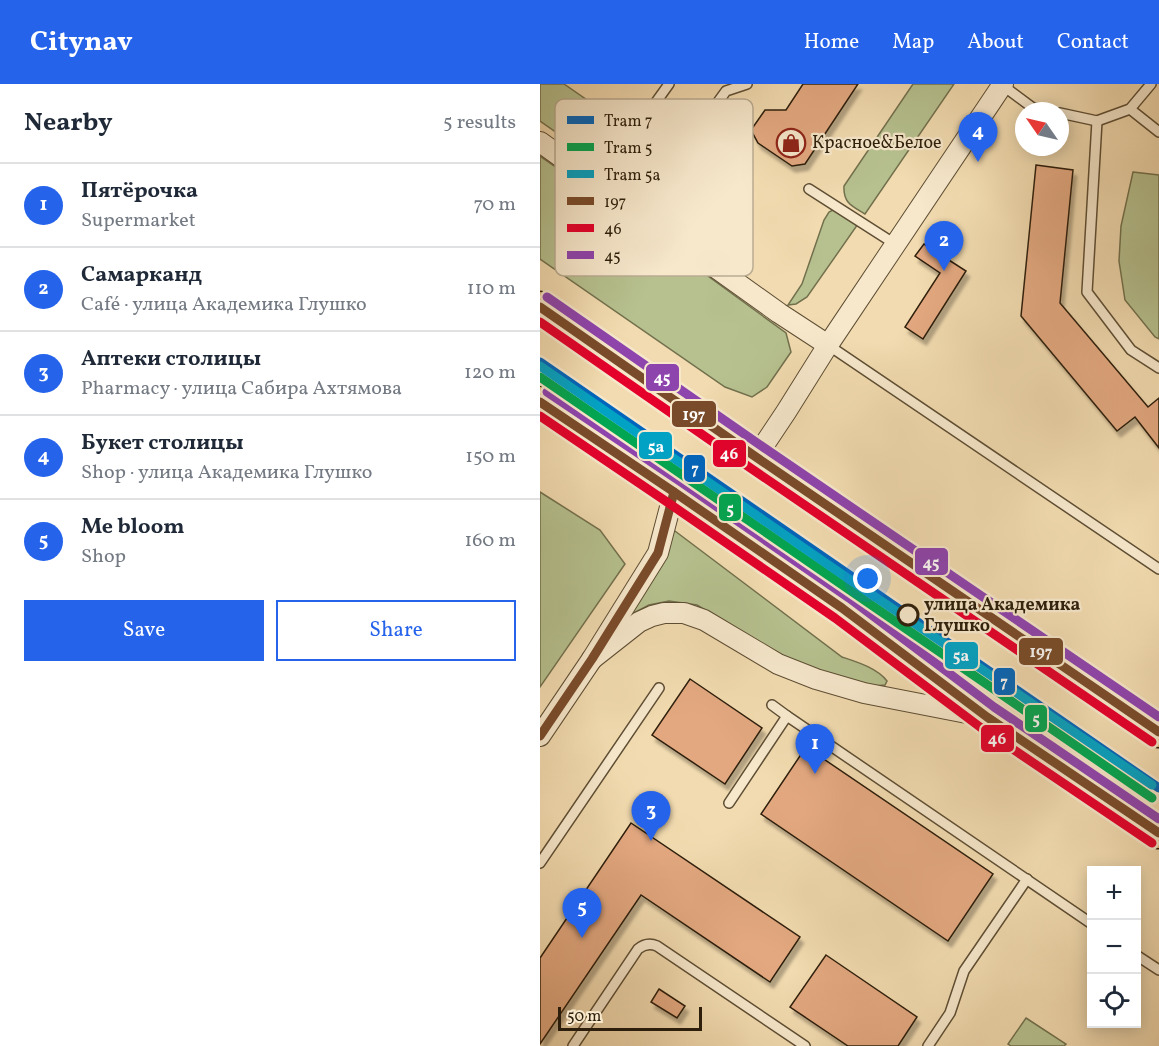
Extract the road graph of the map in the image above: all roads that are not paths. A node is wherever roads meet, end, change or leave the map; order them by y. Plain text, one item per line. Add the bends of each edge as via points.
1 (669, 84) edge
2 (747, 84) edge
3 (1151, 84) edge
4 (1002, 85) edge
5 (658, 99) edge
6 (720, 99) edge
7 (1025, 102) edge
8 (1130, 109) junction
9 (1069, 115) edge
10 (1097, 121) junction
11 (1159, 132) edge
12 (540, 142) edge
13 (555, 153) edge
14 (808, 189) dead end
15 (895, 244) junction
16 (726, 276) edge
17 (540, 307) edge
18 (828, 345) junction
19 (1159, 368) edge
20 (540, 402) edge
21 (756, 458) junction
22 (674, 492) junction
23 (1159, 569) edge
24 (592, 660) junction
25 (659, 688) dead end
26 (771, 705) dead end
27 (787, 716) junction
28 (987, 717) junction
29 (1159, 732) edge
30 (540, 736) edge
31 (729, 803) dead end
32 (1159, 833) edge
33 (540, 863) edge
34 (1027, 879) junction
35 (1087, 921) edge
36 (1141, 958) edge
37 (1159, 970) edge
38 (573, 1046) edge
39 (805, 1046) edge
40 (928, 1046) edge

1 - 5 lane
2 - 6 lane via 726,91
3 - 8 lane
4 - 7 lane
4 - 15 street
8 - 10 lane
8 - 11 lane
9 - 10 lane
10 - 19 lane via 1088,292 1131,350
12 - 13 street
14 - 15 lane
15 - 18 street
16 - 18 street
17 - 21 main road
18 - 21 street
18 - 23 lane
20 - 22 main road
21 - 29 main road
22 - 24 street via 658,553
22 - 28 main road via 843,608
24 - 28 street via 639,622 664,613 684,613 704,620 778,664 816,679 864,693
24 - 30 street
25 - 33 lane
26 - 27 lane
27 - 31 lane
27 - 34 lane
28 - 32 main road
34 - 35 lane
34 - 40 lane via 964,971 950,1013
36 - 37 lane
38 - 39 lane via 638,949 650,944

